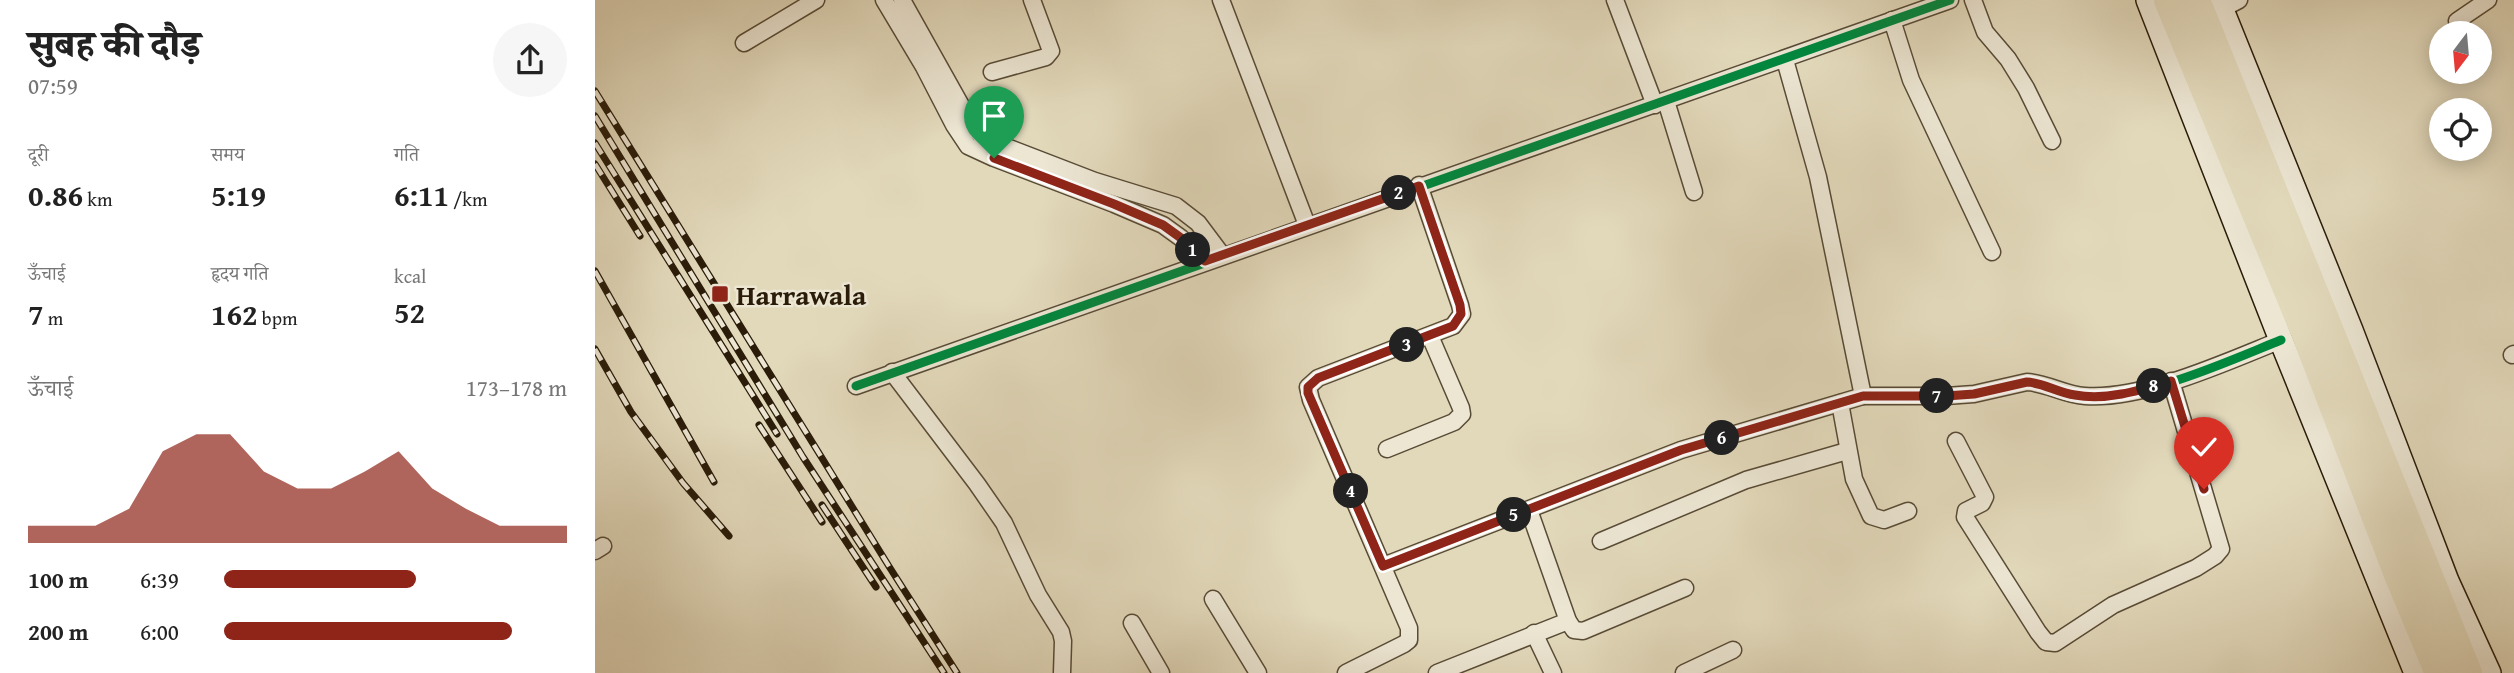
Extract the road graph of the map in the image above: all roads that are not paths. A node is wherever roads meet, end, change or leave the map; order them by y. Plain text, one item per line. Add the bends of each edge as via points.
1 (816, 0) edge
2 (884, 0) edge
3 (902, 0) edge
4 (1032, 0) edge
5 (1221, 0) edge
6 (1615, 0) edge
7 (1950, 0) edge
8 (1973, 0) edge
9 (2148, 0) edge
10 (2169, 0) edge
11 (2488, 0) edge
12 (2219, 2) edge
13 (1892, 20) junction
14 (2457, 21) dead end
15 (744, 43) dead end
16 (1785, 60) junction
17 (992, 72) dead end
18 (1661, 103) junction
19 (973, 140) junction
20 (2052, 141) dead end
21 (1419, 186) junction
22 (1694, 192) dead end
23 (1307, 225) junction
24 (1992, 252) dead end
25 (1222, 255) junction
26 (1205, 261) junction
27 (1430, 336) junction
28 (2281, 340) junction
29 (892, 372) junction
30 (2171, 381) junction
31 (856, 386) dead end
32 (1863, 396) junction
33 (1840, 403) junction
34 (1956, 441) dead end
35 (1387, 449) dead end
36 (1847, 451) junction
37 (1529, 510) junction
38 (1908, 511) dead end
39 (1601, 541) dead end
40 (1383, 566) junction
41 (1685, 588) dead end
42 (1213, 599) dead end
43 (1568, 621) junction
44 (1132, 623) dead end
45 (1534, 633) junction
46 (1734, 650) dead end
47 (1062, 673) edge
48 (1161, 673) edge
49 (1258, 673) edge
50 (1346, 673) edge
51 (1437, 673) edge
52 (1553, 673) edge
53 (1684, 673) edge
54 (2416, 673) edge
55 (2440, 673) edge
56 (2467, 673) edge
57 (2489, 673) edge

1 - 15 street
2 - 19 street via 954,125
3 - 19 street
4 - 17 street via 1051,51 1046,57
5 - 23 street
6 - 18 street
7 - 13 street
8 - 20 street via 1985,32 2026,88
9 - 28 street
10 - 55 highway
11 - 14 street
12 - 56 highway
12 - 57 street via 2447,581
13 - 16 street
13 - 24 street via 1911,80
16 - 18 street
16 - 32 street via 1818,177
18 - 21 street
18 - 22 street
19 - 25 street via 1176,206 1198,223
19 - 26 street via 994,158 1163,225
21 - 23 street
21 - 27 street via 1461,314 1453,326
23 - 25 street
25 - 26 street
26 - 29 street
27 - 35 street via 1462,414 1454,422
27 - 40 street via 1318,378 1308,387
28 - 30 street
28 - 54 street
29 - 31 street
29 - 47 street via 1004,523 1061,632
30 - 32 street via 2099,397 2071,395 2027,382 1974,394
30 - 34 street via 2221,549 2196,568 2117,602 2055,643 2046,642 2038,632 1965,517 1966,511 1985,497
32 - 33 street
33 - 36 street
33 - 37 street via 1681,450
36 - 38 street via 1871,516 1884,520
36 - 39 street via 1746,480
37 - 40 street
37 - 43 street
40 - 50 street via 1409,628 1409,640
41 - 43 street via 1583,631 1574,630
42 - 49 street
43 - 45 street
44 - 48 street
45 - 51 street
45 - 52 street
46 - 53 street

